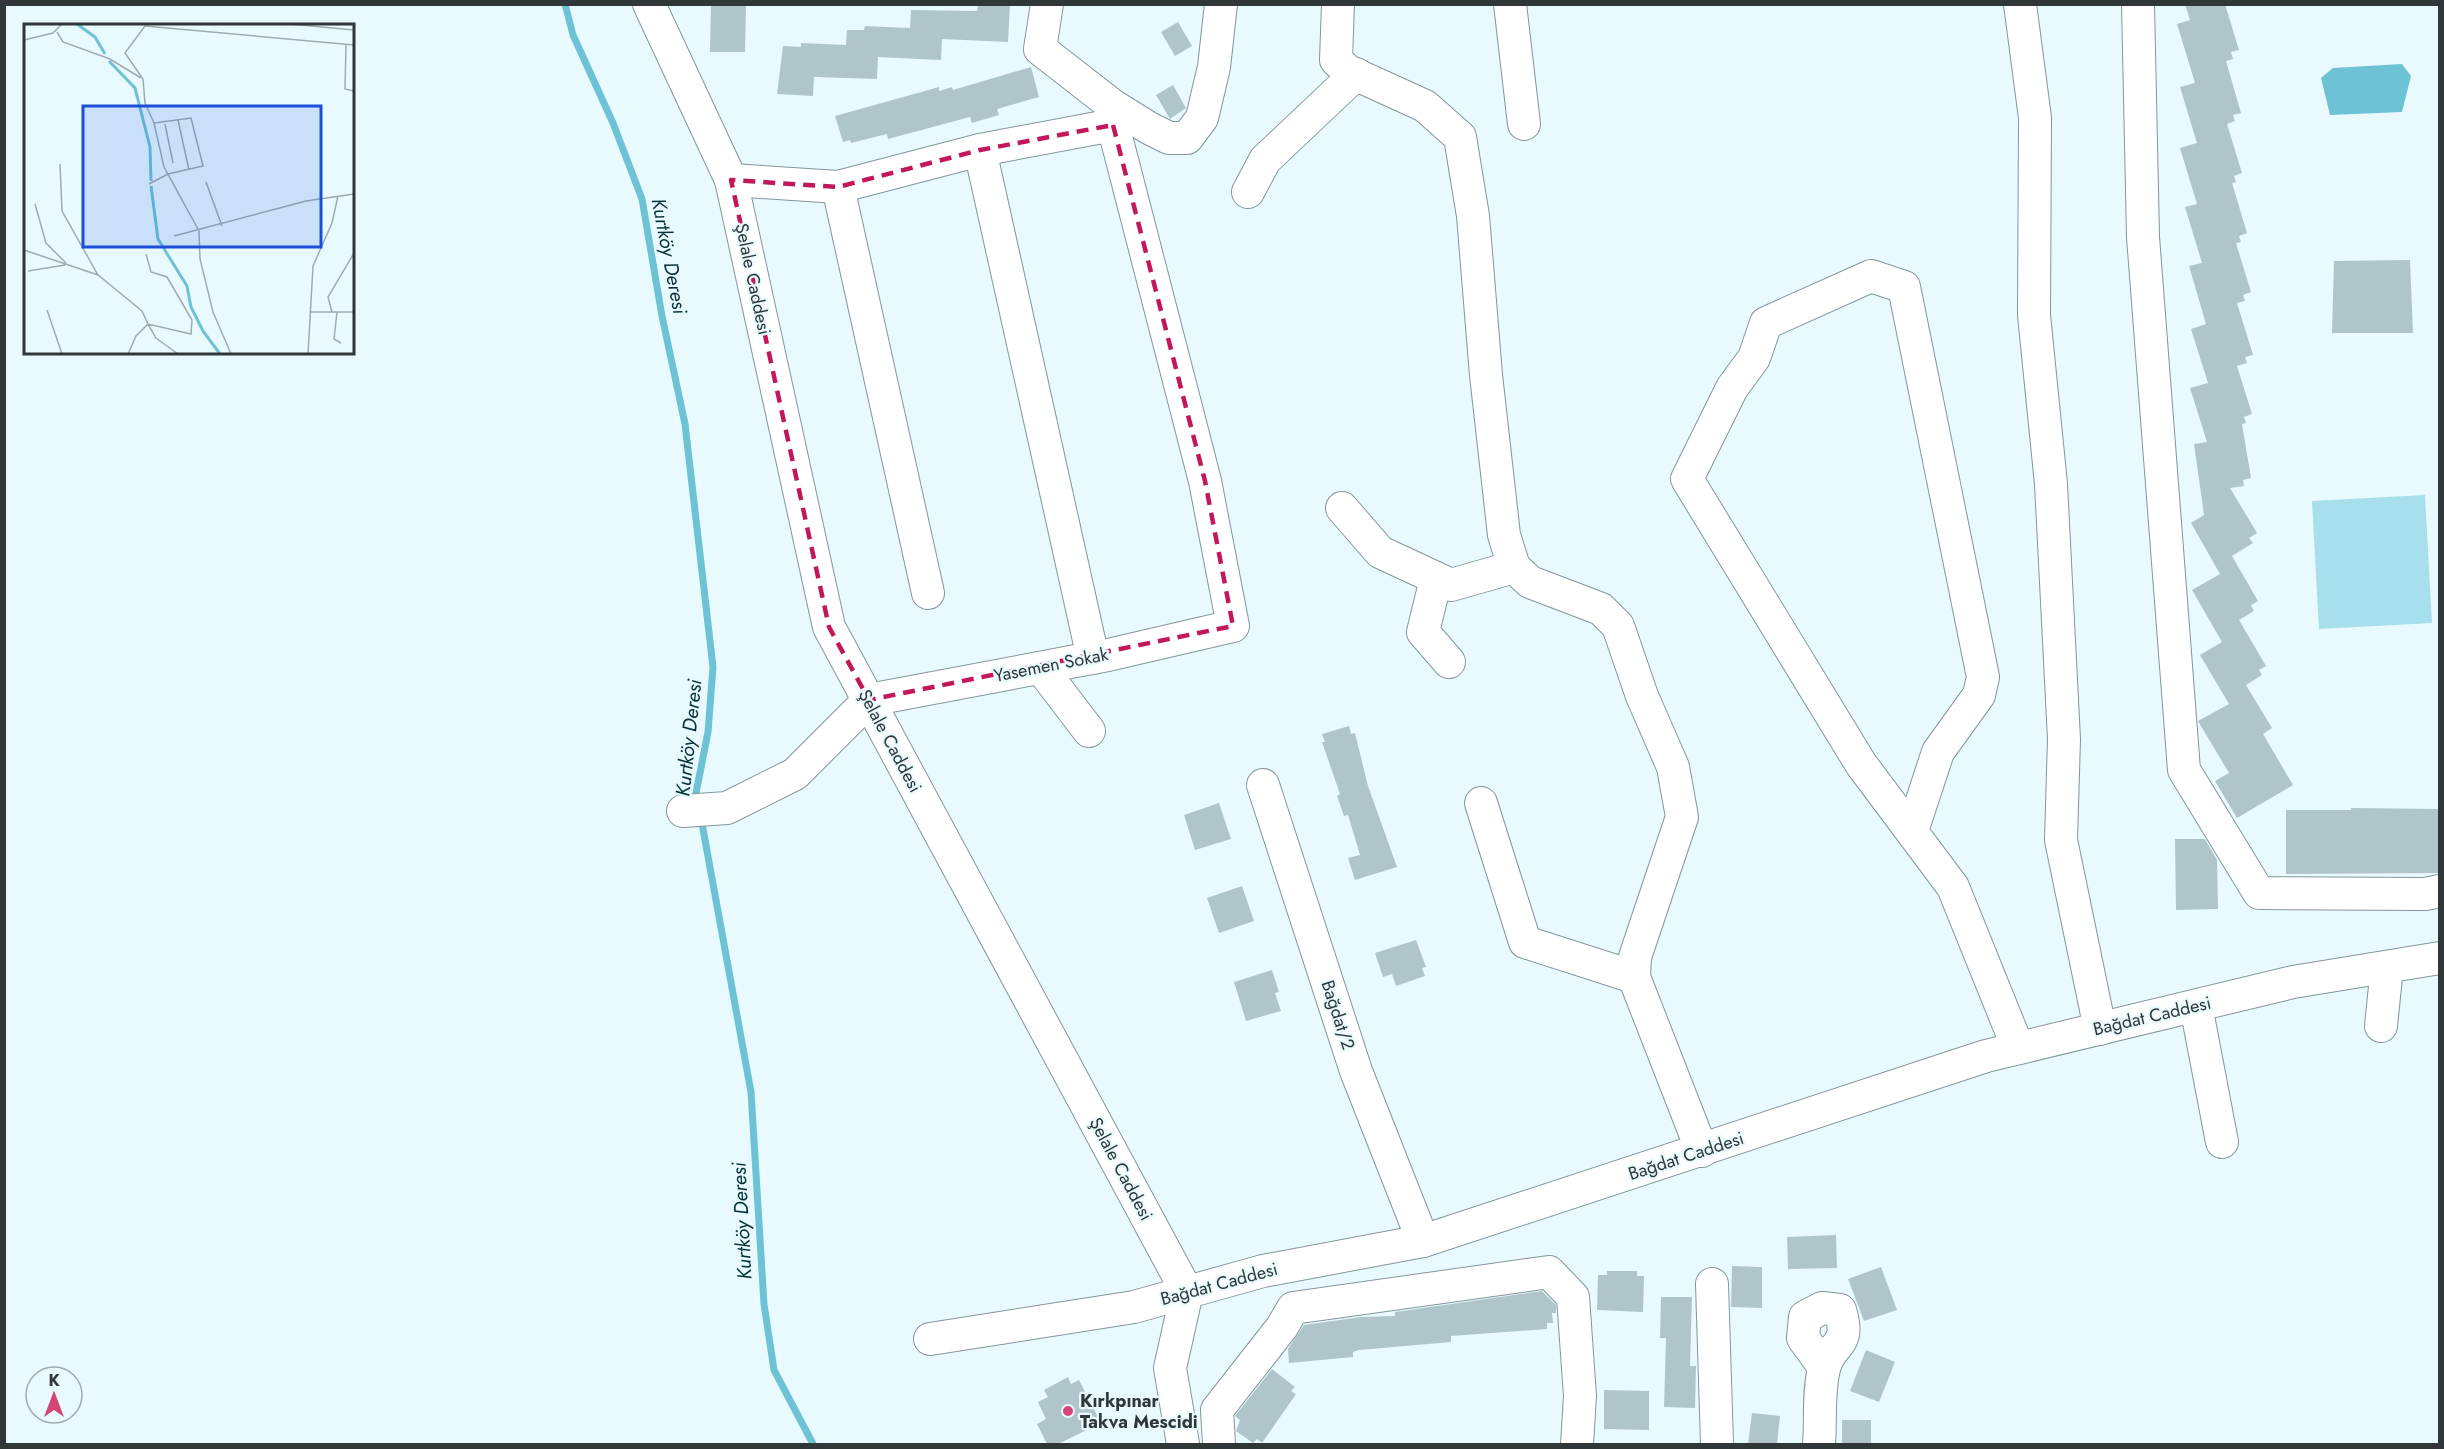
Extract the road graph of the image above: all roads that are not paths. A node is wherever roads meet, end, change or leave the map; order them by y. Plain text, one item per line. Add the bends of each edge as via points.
1 (649, 4) edge
2 (1047, 4) edge
3 (1221, 4) edge
4 (1338, 4) edge
5 (1510, 4) edge
6 (2020, 4) edge
7 (2139, 4) edge
8 (1356, 74) junction
9 (1524, 124) dead end
10 (980, 150) junction
11 (731, 180) junction
12 (838, 187) junction
13 (1248, 192) dead end
14 (1342, 508) dead end
15 (1514, 567) junction
16 (1436, 579) junction
17 (928, 593) dead end
18 (1093, 658) junction
19 (1449, 662) dead end
20 (1041, 668) junction
21 (869, 700) junction
22 (1089, 731) dead end
23 (1263, 785) dead end
24 (1481, 803) dead end
25 (683, 811) dead end
26 (1912, 831) junction
27 (2439, 891) edge
28 (2439, 958) edge
29 (2387, 967) junction
30 (1634, 978) junction
31 (2196, 1006) junction
32 (2381, 1026) dead end
33 (2100, 1029) junction
34 (2018, 1048) junction
35 (2222, 1142) dead end
36 (1702, 1151) junction
37 (1423, 1241) junction
38 (1712, 1284) dead end
39 (1187, 1292) junction
40 (930, 1339) dead end
41 (1824, 1367) dead end
42 (1183, 1444) edge
43 (1219, 1444) edge
44 (1577, 1444) edge
45 (1717, 1444) edge
46 (1819, 1444) edge

1 - 11 street, Şelale Caddesi
2 - 3 street via 1040,49 1112,105 1169,138 1186,138 1202,118 1214,67
4 - 8 street via 1336,60
5 - 9 street
6 - 33 street via 2035,118 2034,315 2054,542 2064,740 2061,840
7 - 27 street via 2143,237 2184,770 2259,893
8 - 13 street via 1264,160
8 - 15 street via 1425,106 1460,137 1473,216 1485,375 1504,535
10 - 12 street
10 - 18 street
10 - 18 street, Yasemen Sokak via 1113,125 1205,481 1233,626
11 - 12 street
11 - 21 street, Şelale Caddesi via 829,627
12 - 17 street
14 - 16 street via 1380,552
15 - 16 street via 1451,585
15 - 30 street via 1530,582 1601,609 1618,626 1642,696 1673,767 1682,817 1635,957
16 - 19 street via 1423,633
18 - 20 street, Yasemen Sokak
20 - 21 street, Yasemen Sokak
20 - 22 street
21 - 25 street via 795,774 727,808
21 - 39 street, Şelale Caddesi
23 - 37 street, Bağdat/2 via 1356,1071
24 - 30 street via 1525,942
26 - 26 street via 1861,764 1687,479 1732,388 1754,358 1766,323 1871,276 1904,287 1983,676 1979,695 1938,752
26 - 34 street via 1953,888
28 - 29 street, Bağdat Caddesi
29 - 31 street, Bağdat Caddesi via 2293,982
29 - 32 street
30 - 36 street
31 - 33 street, Bağdat Caddesi
31 - 35 street
33 - 34 street, Bağdat Caddesi
34 - 36 street, Bağdat Caddesi
36 - 37 street, Bağdat Caddesi
37 - 39 street, Bağdat Caddesi via 1263,1270
38 - 45 street
39 - 40 street, Bağdat Caddesi via 1134,1307
39 - 42 street via 1170,1368
41 - 46 street
43 - 44 street via 1217,1410 1293,1308 1549,1272 1573,1297 1580,1396

